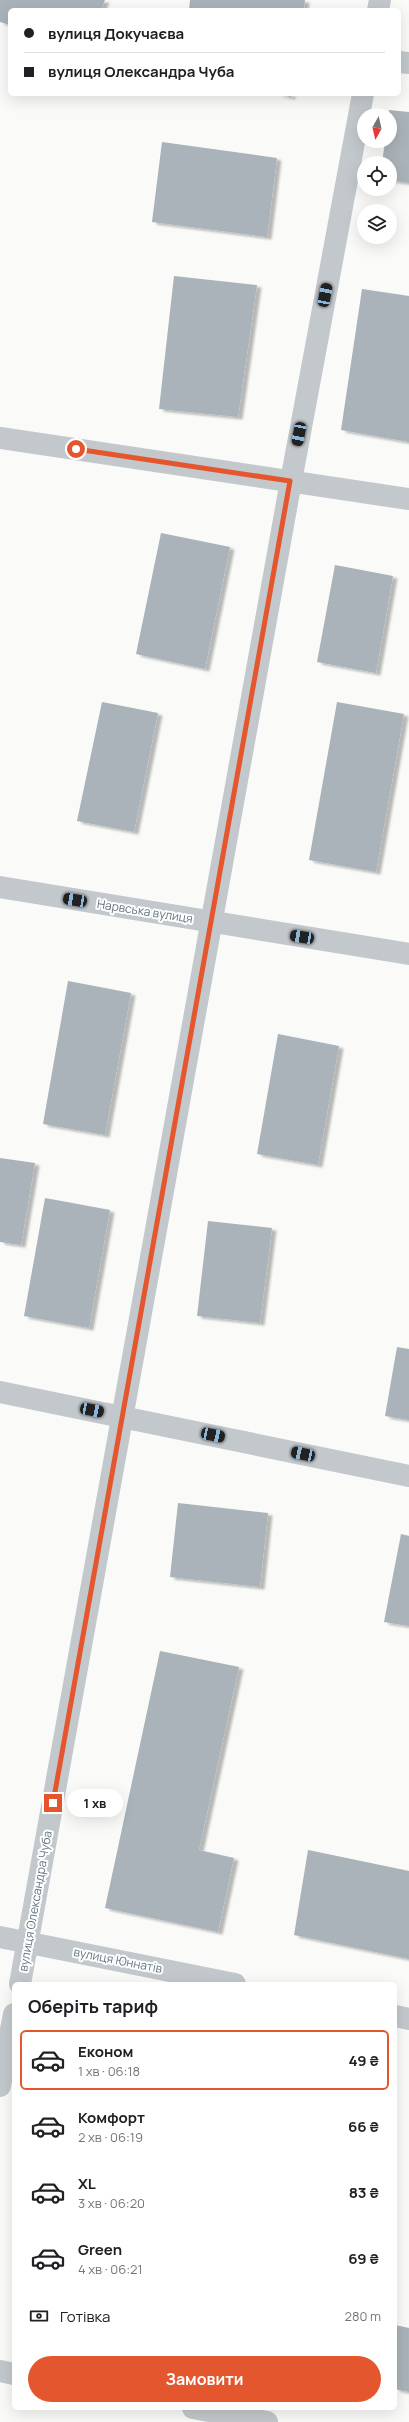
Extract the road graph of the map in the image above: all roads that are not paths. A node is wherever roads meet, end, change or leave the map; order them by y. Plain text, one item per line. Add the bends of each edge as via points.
1 (363, 96) edge
2 (0, 438) edge
3 (290, 481) junction
4 (409, 499) edge
5 (0, 887) edge
6 (211, 922) junction
7 (409, 954) edge
8 (0, 1392) edge
9 (122, 1416) junction
10 (409, 1476) edge
11 (0, 1937) edge
12 (28, 1942) junction
13 (20, 1982) edge
14 (225, 1982) edge
15 (397, 2016) edge
16 (409, 2019) edge
17 (12, 2024) edge
18 (0, 2086) edge
19 (0, 2371) edge
20 (12, 2374) edge
21 (204, 2410) edge
22 (267, 2422) edge

1 - 3 street, вулиця Олександра Чуба
2 - 3 street
3 - 4 street
3 - 6 street, вулиця Олександра Чуба
5 - 6 street, Нарвська вулиця
6 - 7 street, Нарвська вулиця
6 - 9 street, вулиця Олександра Чуба
8 - 9 street
9 - 10 street
9 - 12 street, вулиця Олександра Чуба
11 - 12 street, вулиця Юннатів
12 - 13 street, вулиця Олександра Чуба
12 - 14 street, вулиця Юннатів
15 - 16 street
17 - 18 street
19 - 20 street
21 - 22 street

